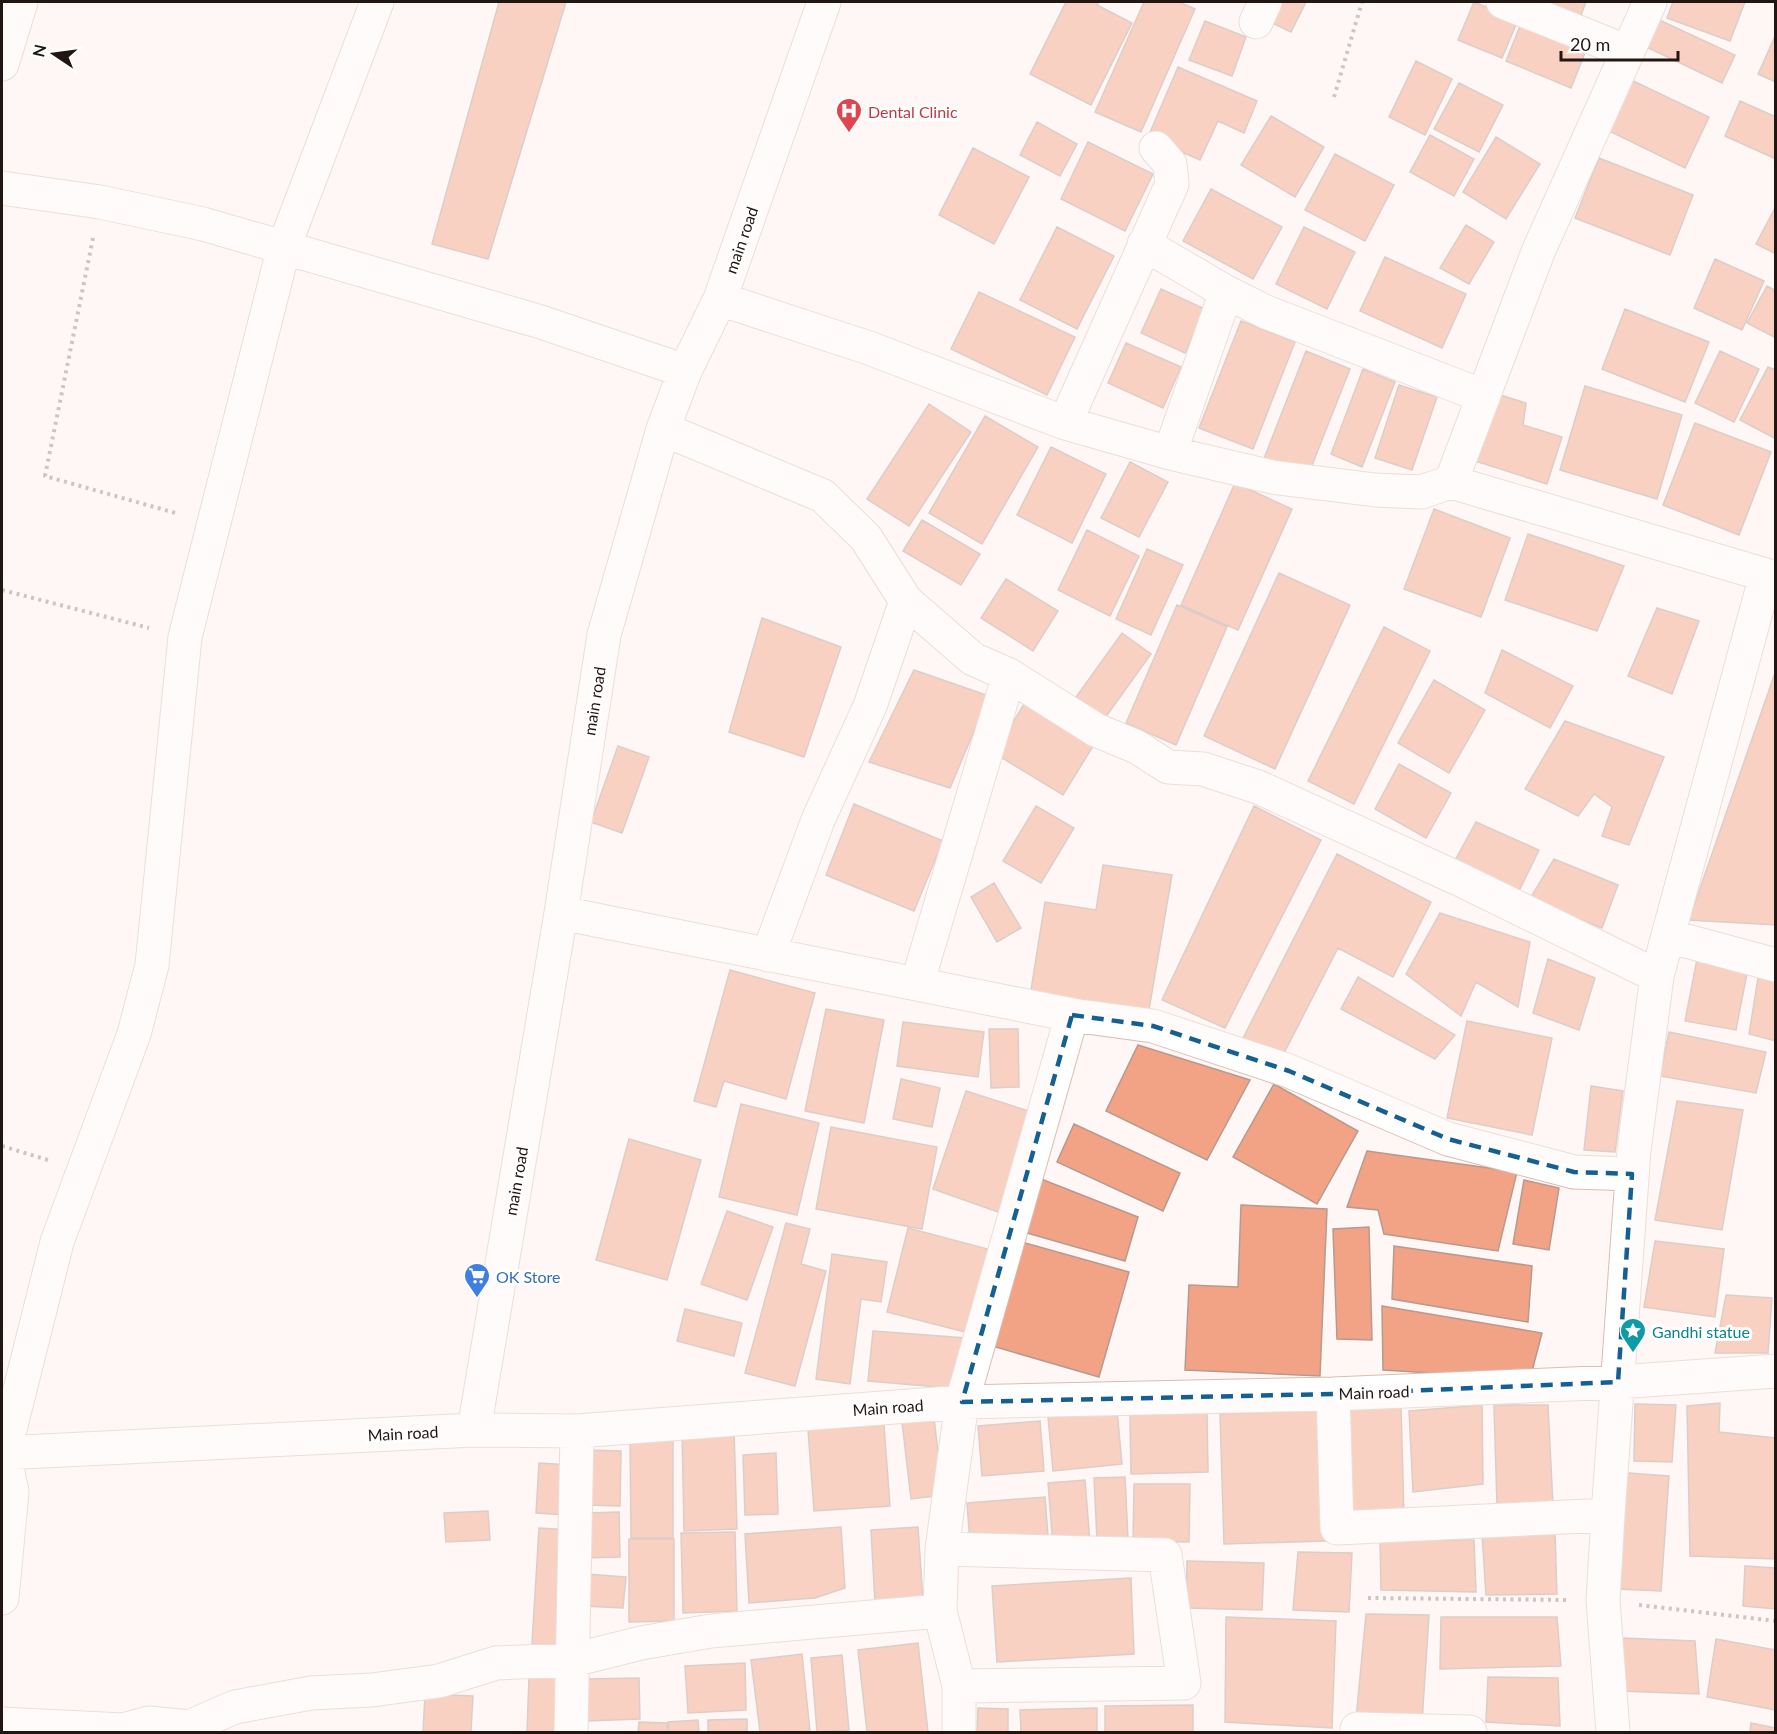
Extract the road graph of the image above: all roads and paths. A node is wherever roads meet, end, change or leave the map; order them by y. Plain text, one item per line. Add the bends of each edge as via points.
1 (21, 2) edge
2 (377, 2) edge
3 (824, 2) edge
4 (1362, 2) edge
5 (1503, 2) edge
6 (1650, 2) edge
7 (1628, 52) junction
8 (2, 64) edge
9 (1334, 97) dead end
10 (1156, 148) dead end
11 (2, 188) edge
12 (100, 202) junction
13 (1144, 244) junction
14 (284, 247) junction
15 (1226, 292) junction
16 (720, 299) junction
17 (685, 371) junction
18 (1483, 396) junction
19 (1065, 423) junction
20 (663, 429) junction
21 (1170, 453) junction
22 (1451, 482) junction
23 (214, 523) junction
24 (1772, 568) edge
25 (2, 590) edge
26 (906, 601) junction
27 (185, 637) junction
28 (1009, 675) junction
29 (561, 913) junction
30 (1668, 936) junction
31 (768, 955) junction
32 (1776, 965) edge
33 (1657, 976) junction
34 (917, 984) junction
35 (1072, 1015) junction
36 (2, 1146) edge
37 (83, 1170) junction
38 (1632, 1174) junction
39 (1776, 1371) edge
40 (1618, 1382) junction
41 (1333, 1394) junction
42 (963, 1402) junction
43 (474, 1430) junction
44 (577, 1431) junction
45 (3, 1453) edge
46 (1608, 1515) junction
47 (942, 1549) junction
48 (2, 1598) edge
49 (940, 1611) junction
50 (573, 1660) junction
51 (959, 1686) junction
52 (2, 1724) edge
53 (571, 1732) edge
54 (959, 1732) edge
55 (1357, 1732) edge
56 (1470, 1732) edge
57 (1613, 1732) edge

1 - 8 street
2 - 14 street
3 - 16 street, main road
4 - 9 path
5 - 7 street
6 - 7 street
7 - 18 street via 1538,252
10 - 13 street via 1170,164 1172,184
11 - 12 street
12 - 14 street via 203,224
12 - 23 path via 45,476
13 - 15 street
13 - 19 street
14 - 17 street via 530,319
14 - 23 street
15 - 18 street via 1266,312
15 - 21 street
16 - 17 street, main road
16 - 19 street via 869,348
17 - 20 street, main road
18 - 22 street
19 - 21 street
20 - 26 street via 823,496 866,538
20 - 29 street, main road via 604,635
21 - 22 street via 1272,477 1375,490 1421,492
22 - 24 street
23 - 27 street
24 - 30 street
25 - 27 path
26 - 28 street via 973,659
26 - 31 street via 870,706 818,820
27 - 37 street via 152,965 134,1034
28 - 33 street via 1096,730 1137,747 1168,767 1203,769 1258,787
28 - 34 street
29 - 31 street
29 - 43 street, main road
30 - 32 street
30 - 33 street
31 - 34 street
33 - 38 street
34 - 35 street
35 - 38 street via 1153,1026 1289,1071 1448,1139 1574,1172
35 - 42 street
36 - 37 path
37 - 45 street via 57,1242
38 - 40 street
39 - 40 street, Main road
40 - 41 street, Main road
40 - 46 street
41 - 42 street, Main road
41 - 46 street via 1337,1528
42 - 44 street, Main road
42 - 47 street
43 - 44 street, Main road
43 - 45 street, Main road
44 - 50 street
45 - 48 street via 12,1492
46 - 57 street via 1603,1601
47 - 49 street
47 - 51 street via 1165,1555 1184,1683
49 - 50 street via 711,1631
49 - 51 street
50 - 52 street via 496,1663 439,1681 311,1693 235,1707 189,1727 149,1723 123,1730
50 - 53 street
51 - 54 street
55 - 56 street

